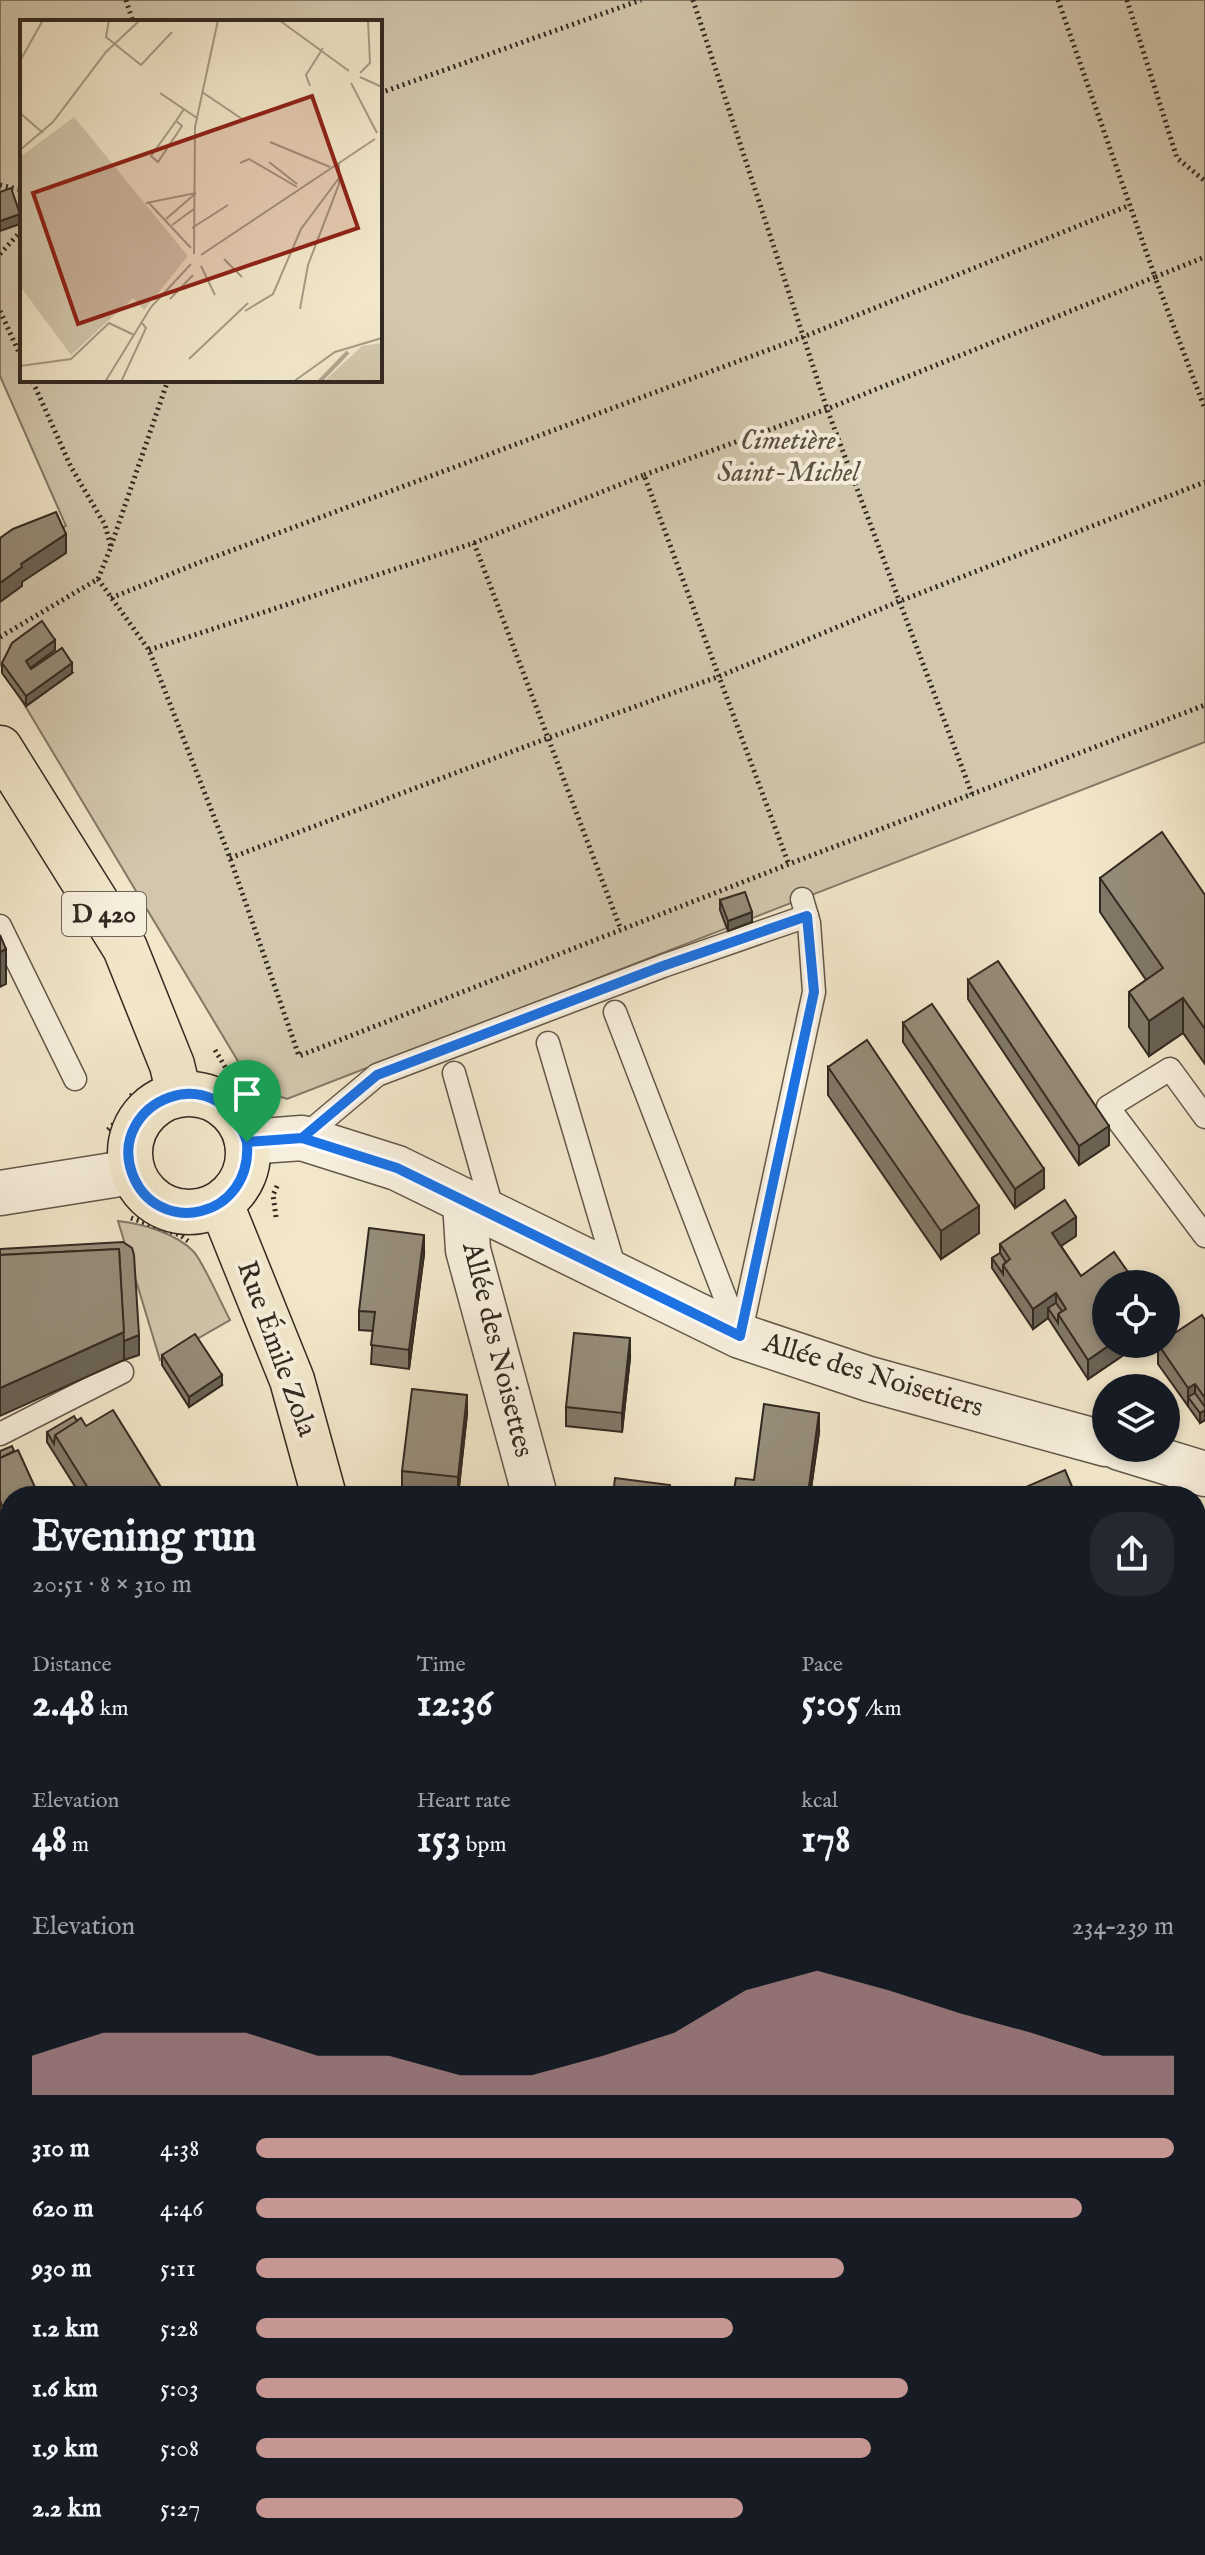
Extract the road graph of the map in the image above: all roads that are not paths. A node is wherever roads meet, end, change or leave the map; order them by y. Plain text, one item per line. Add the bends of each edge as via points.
1 (0, 748) edge
2 (0, 926) edge
3 (615, 1012) dead end
4 (548, 1043) dead end
5 (454, 1073) dead end
6 (75, 1079) dead end
7 (179, 1094) junction
8 (1205, 1117) edge
9 (302, 1138) junction
10 (247, 1142) junction
11 (132, 1172) junction
12 (0, 1193) edge
13 (221, 1204) junction
14 (480, 1209) junction
15 (1205, 1236) edge
16 (617, 1276) junction
17 (740, 1336) junction
18 (122, 1372) dead end
19 (0, 1434) edge
20 (1092, 1440) edge
21 (1166, 1462) edge
22 (1205, 1474) edge
23 (321, 1486) edge
24 (532, 1486) edge

1 - 7 main road, D 420 via 125,948
2 - 6 lane
3 - 17 lane
4 - 16 lane
5 - 14 lane
7 - 10 main road via 198,1094 223,1105 242,1125
7 - 11 main road via 160,1100 133,1132
8 - 15 lane via 1170,1069 1108,1107
9 - 10 street, Allée des Noisetiers
9 - 14 street, Allée des Noisetiers via 397,1168
9 - 17 lane via 377,1075 805,907 814,992
10 - 13 main road via 249,1160 243,1177
11 - 12 street
11 - 13 main road via 146,1195 169,1209 186,1213
13 - 23 main road, Rue Émile Zola via 292,1380
14 - 16 street, Allée des Noisetiers
14 - 24 street, Allée des Noisettes via 468,1250
16 - 17 street, Allée des Noisetiers
17 - 20 street, Allée des Noisetiers via 869,1379
18 - 19 lane
21 - 22 street

